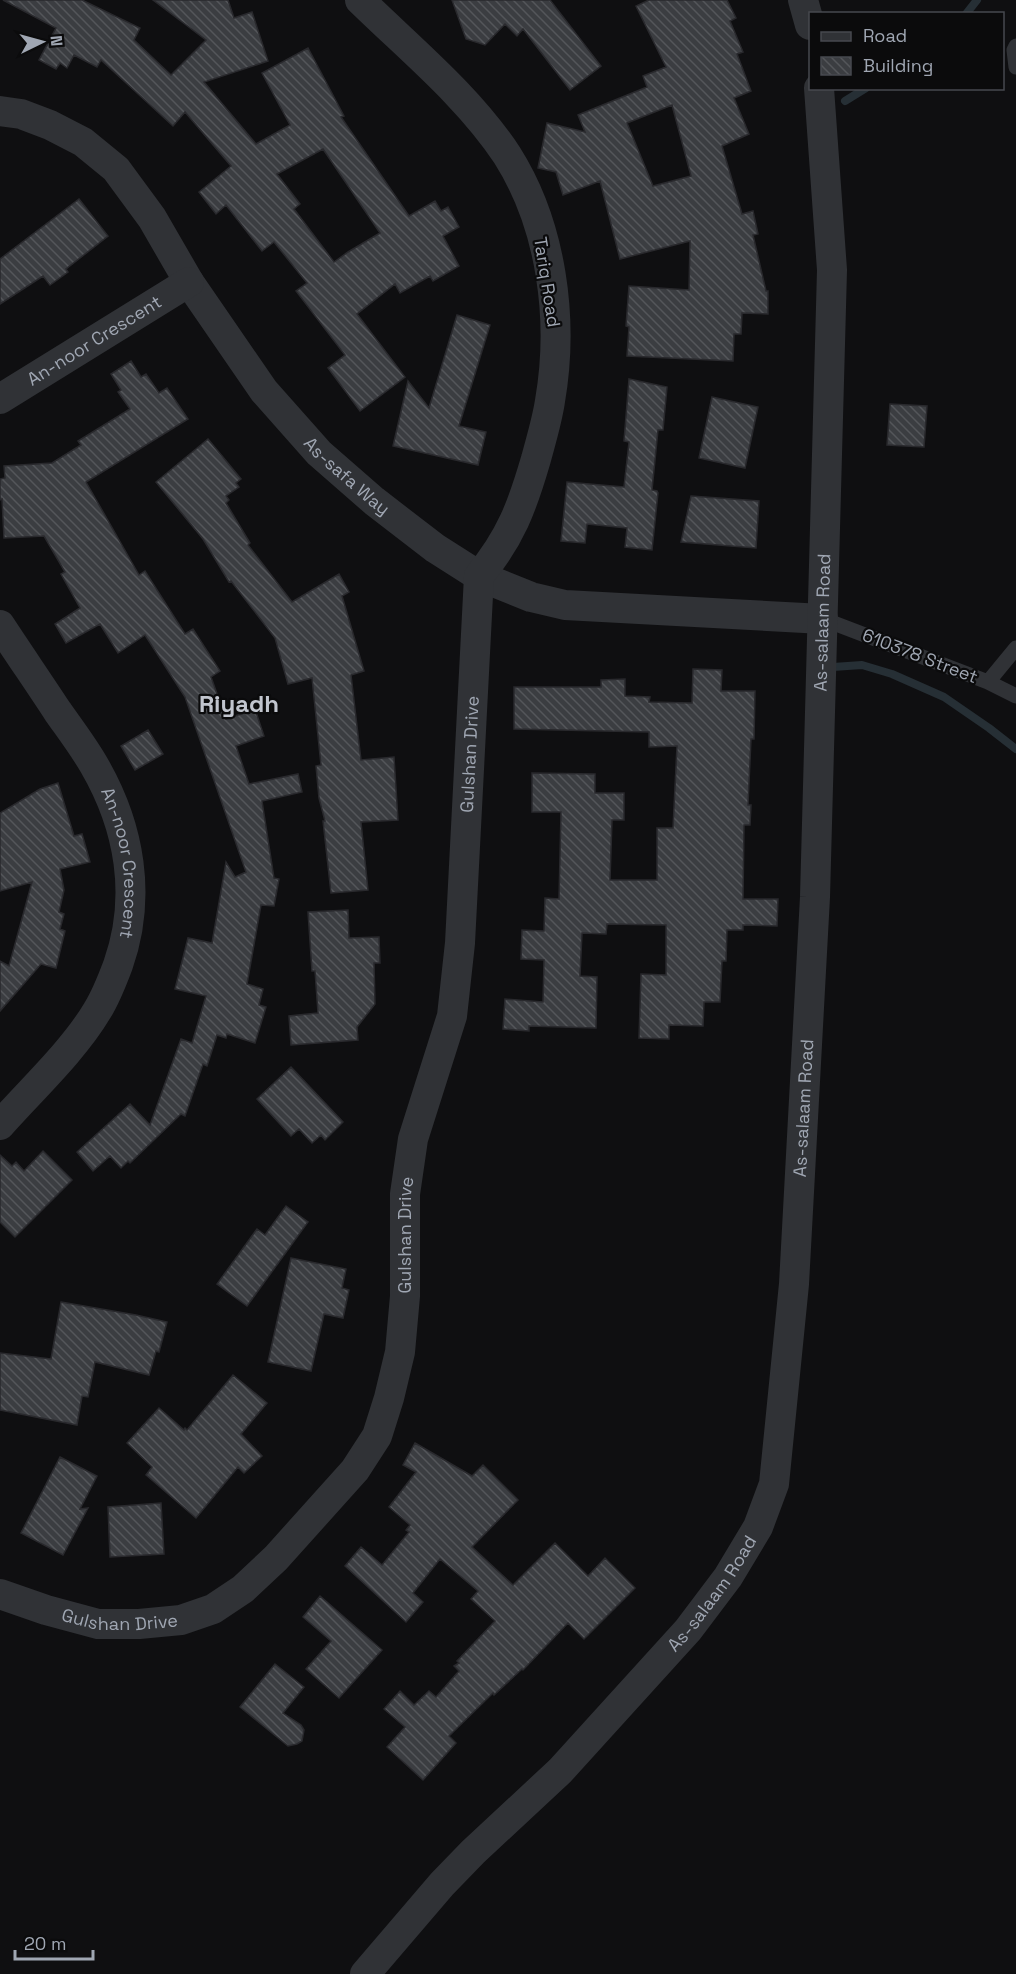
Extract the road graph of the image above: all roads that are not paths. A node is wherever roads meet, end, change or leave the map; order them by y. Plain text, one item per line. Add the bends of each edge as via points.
1 (360, 0) edge
2 (803, 0) edge
3 (809, 21) edge
4 (1016, 46) edge
5 (1016, 67) edge
6 (819, 90) edge
7 (0, 111) edge
8 (189, 282) junction
9 (0, 399) edge
10 (479, 576) junction
11 (823, 619) junction
12 (0, 625) edge
13 (1016, 648) edge
14 (988, 682) junction
15 (1016, 696) edge
16 (0, 1125) edge
17 (0, 1594) edge
18 (365, 1974) edge

1 - 10 street, Tariq Road via 489,130 522,183 547,256 555,334 550,402 523,504 497,554
2 - 3 street
4 - 5 lane
6 - 11 street, As-salaam Road via 832,270
7 - 8 street, As-safa Way via 50,125 83,142 116,169 152,218
8 - 9 street, An-noor Crescent
8 - 10 street, As-safa Way via 264,390 319,453 435,548
10 - 11 street, As-safa Way via 531,597 565,605
10 - 17 street, Gulshan Drive via 460,943 452,1016 413,1139 405,1194 405,1296 400,1352 377,1436 356,1470 276,1558 243,1589 213,1609 181,1620 98,1624
11 - 14 lane, 610378 Street
11 - 18 street, As-salaam Road via 815,897 795,1260 774,1484 758,1527 728,1577 688,1630 560,1771 472,1852
12 - 16 street, An-noor Crescent via 94,765 113,805 127,850 131,882 127,940 98,1010
13 - 14 lane
14 - 15 lane, 610378 Street

